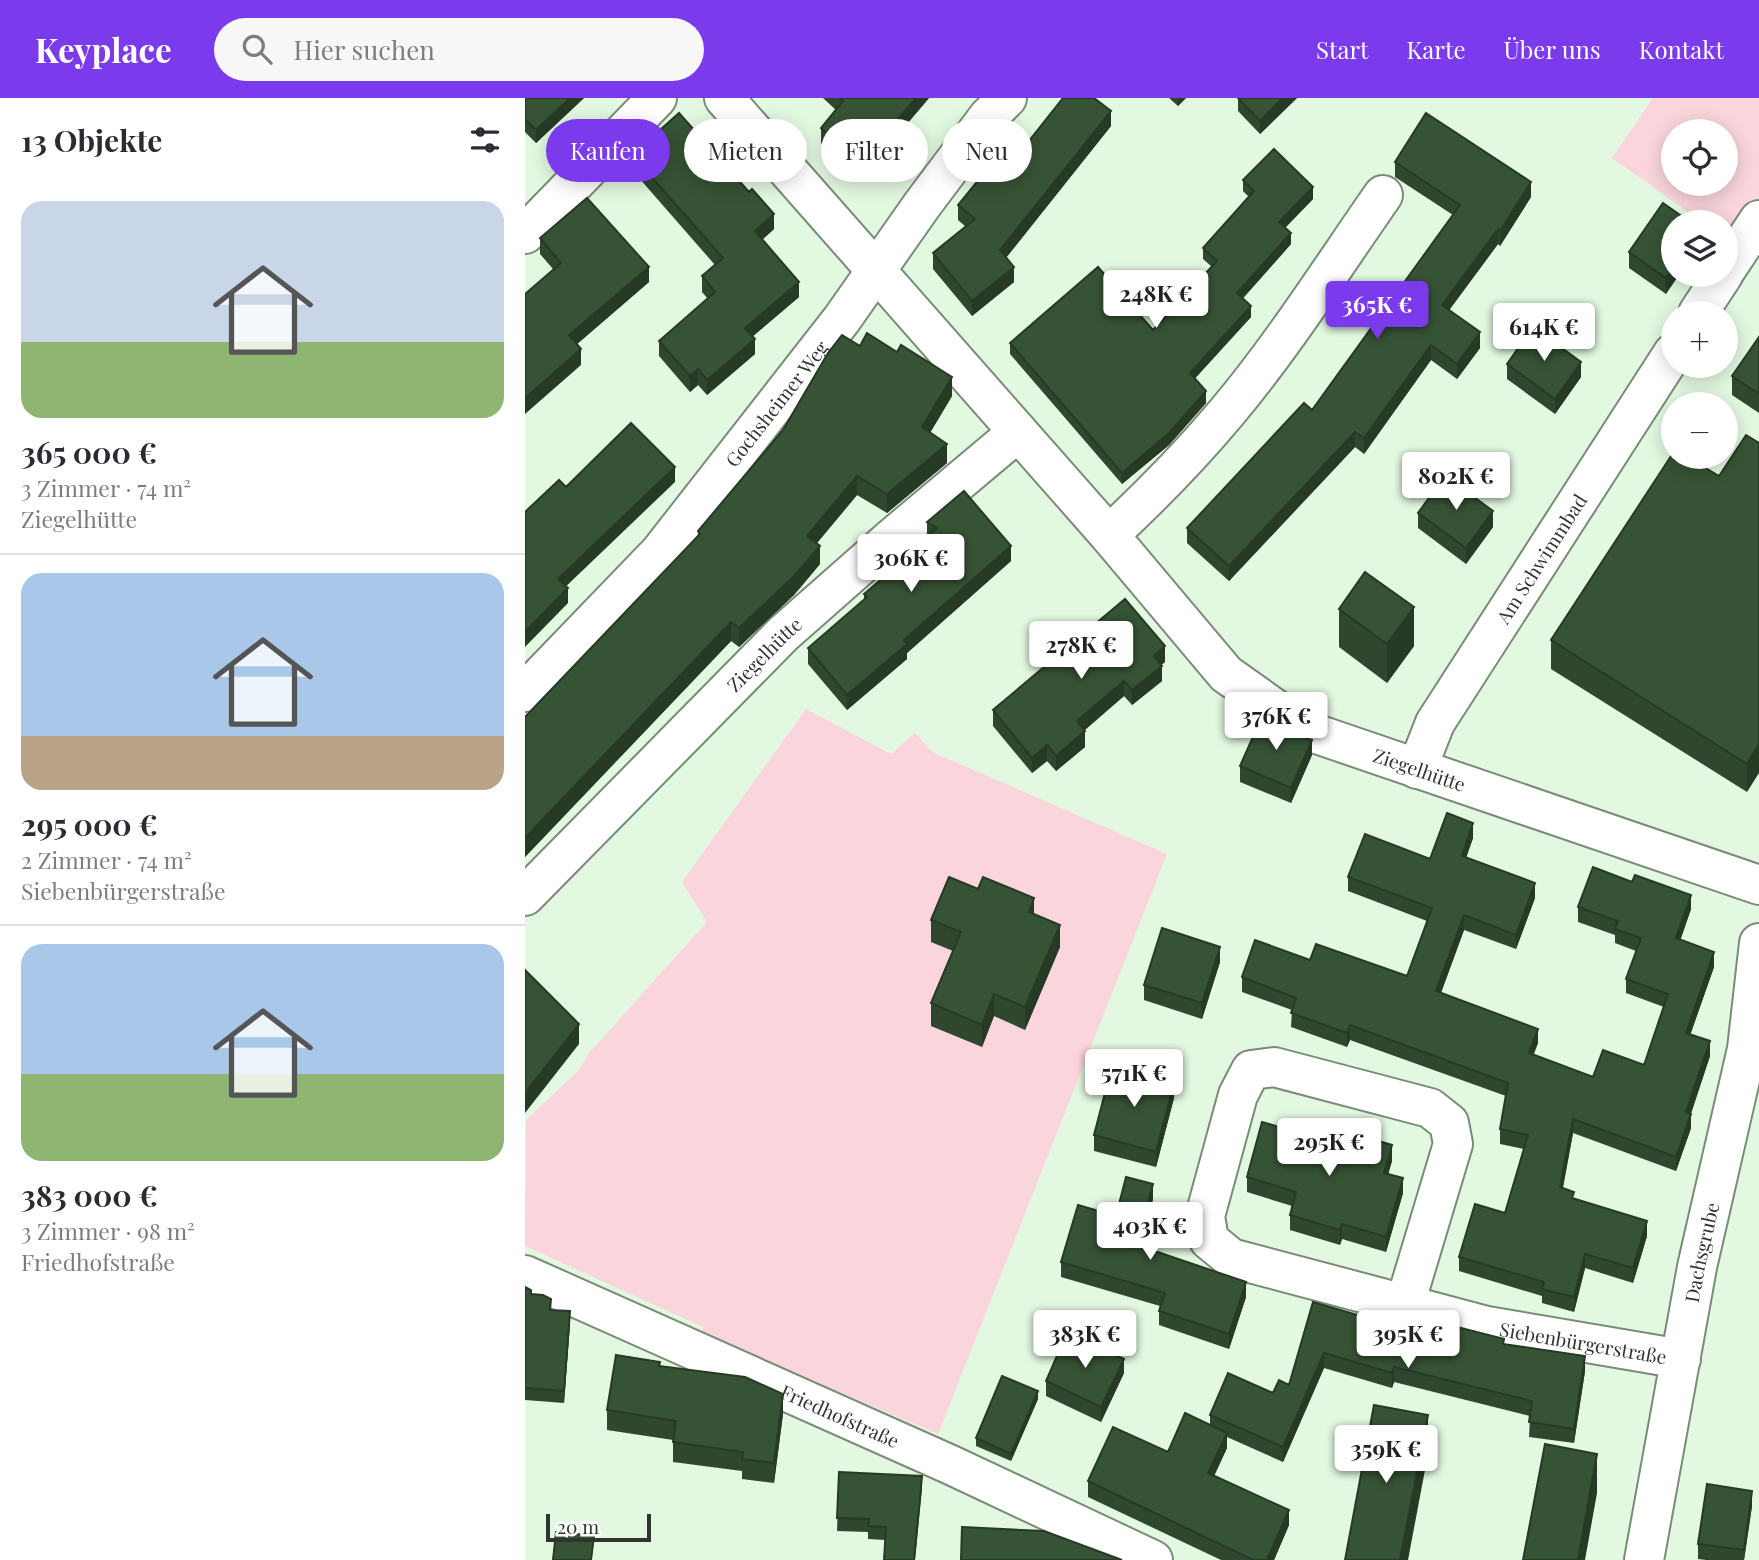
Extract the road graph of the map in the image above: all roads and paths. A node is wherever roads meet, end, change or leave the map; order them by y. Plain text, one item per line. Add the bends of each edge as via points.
1 (657, 98) edge
2 (724, 98) edge
3 (1007, 98) edge
4 (1383, 195) dead end
5 (532, 216) edge
6 (1759, 220) edge
7 (1738, 252) edge
8 (878, 270) junction
9 (1661, 372) edge
10 (1018, 432) junction
11 (1109, 534) junction
12 (525, 692) edge
13 (1417, 769) junction
14 (1759, 885) edge
15 (525, 895) edge
16 (1759, 943) edge
17 (1753, 1051) edge
18 (525, 1275) edge
19 (1405, 1304) junction
20 (1681, 1359) junction
21 (1153, 1560) edge
22 (1644, 1560) edge

1 - 5 street
2 - 8 street, Ziegelhütte
3 - 8 street, Gochsheimer Weg via 988,117
4 - 11 street via 1227,412 1154,493
6 - 7 street
8 - 10 street, Ziegelhütte
8 - 12 street, Gochsheimer Weg via 660,552
9 - 13 street, Am Schwimmbad via 1435,723
10 - 11 street, Ziegelhütte
10 - 15 street, Ziegelhütte via 783,634
11 - 13 street, Ziegelhütte via 1226,674 1305,730
13 - 14 street, Ziegelhütte
16 - 17 street, Dachsgrube
17 - 20 street, Dachsgrube via 1697,1267
18 - 21 street, Friedhofstraße
19 - 19 street, Siebenbürgerstraße via 1453,1144 1449,1123 1430,1108 1404,1101 1274,1067 1251,1070 1238,1095 1205,1216 1209,1240 1231,1258
19 - 20 street, Siebenbürgerstraße via 1487,1326
20 - 22 street, Dachsgrube

